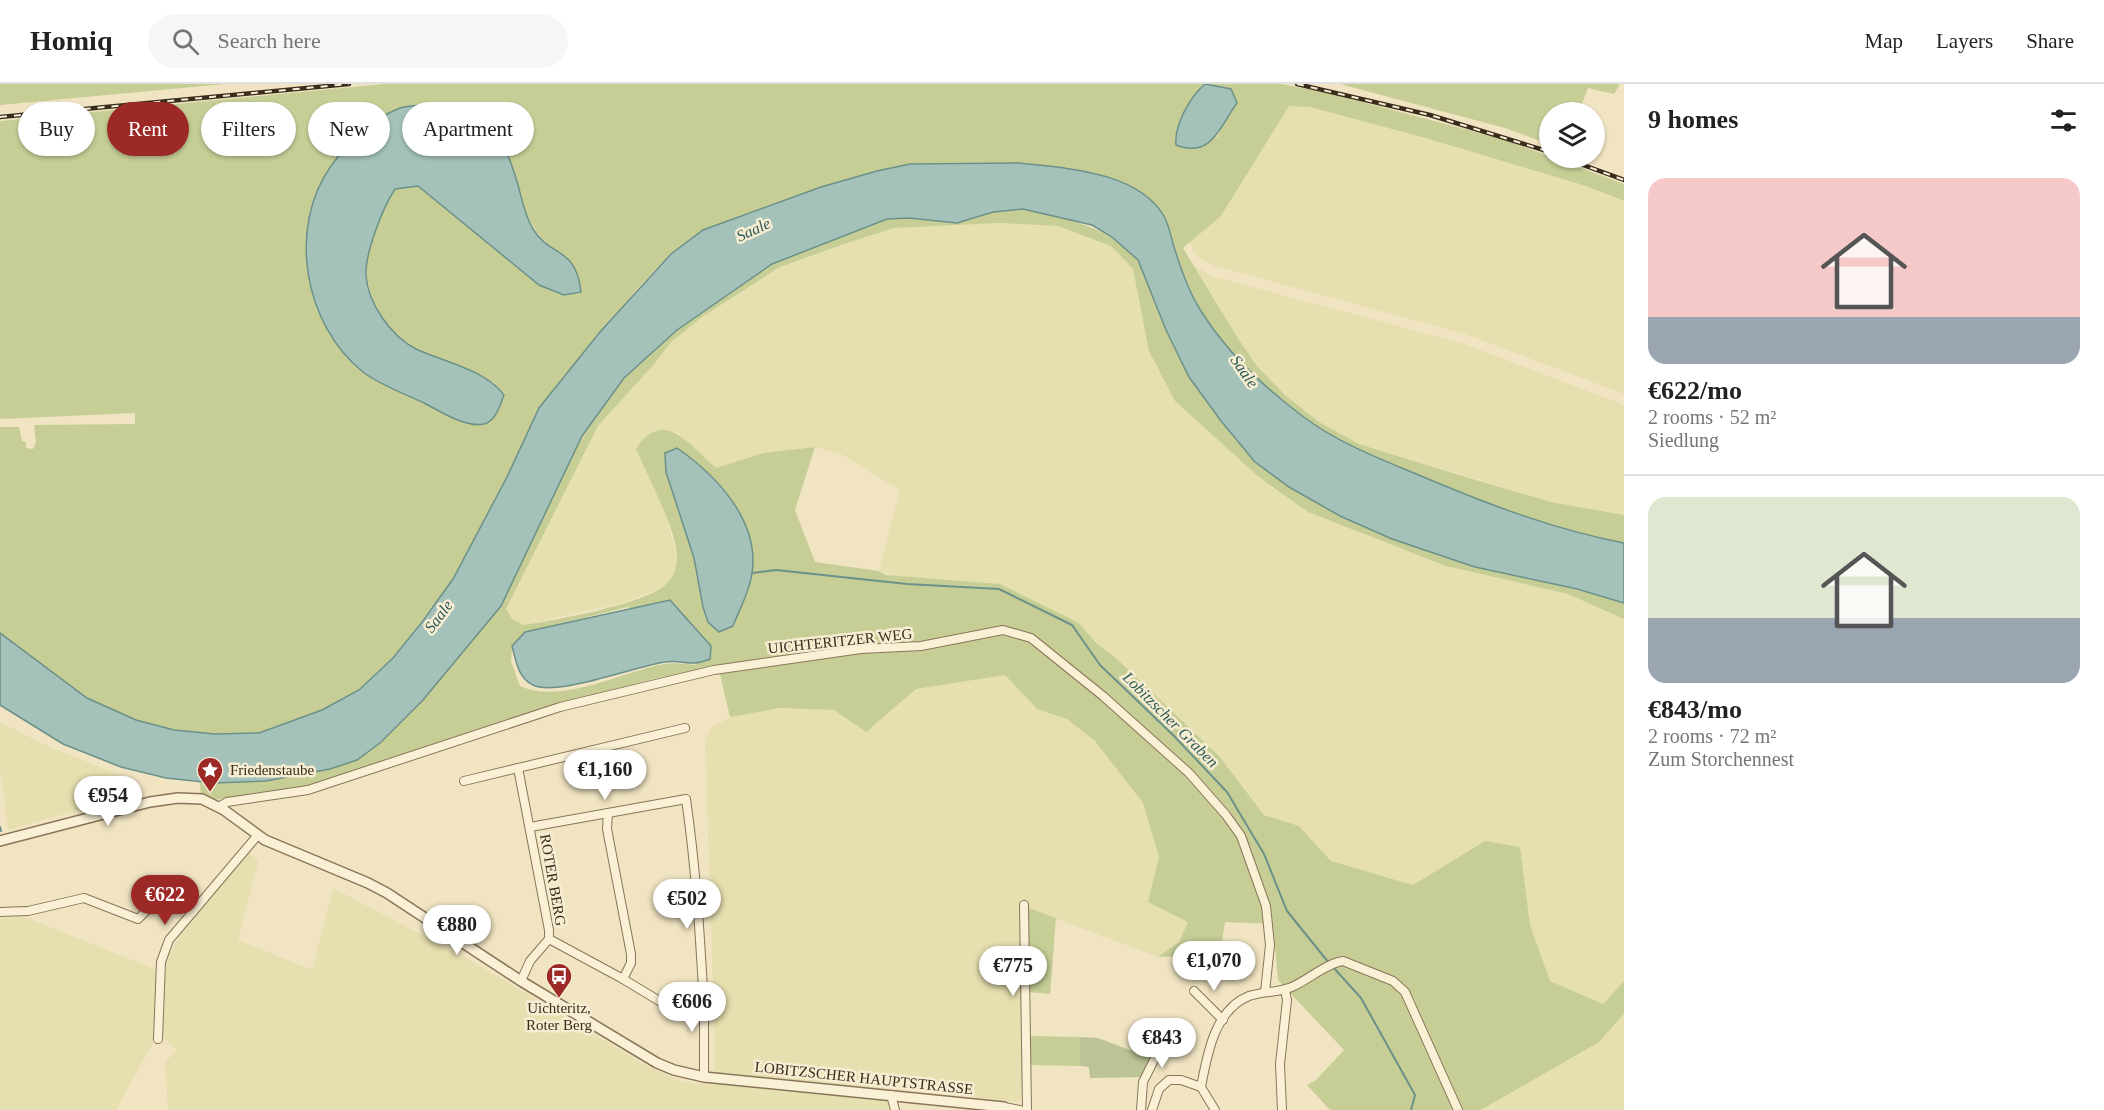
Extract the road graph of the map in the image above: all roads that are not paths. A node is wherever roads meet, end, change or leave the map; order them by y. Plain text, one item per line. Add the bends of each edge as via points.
1 (685, 728) dead end
2 (518, 768) junction
3 (464, 781) dead end
4 (219, 807) junction
5 (608, 813) junction
6 (530, 827) junction
7 (257, 836) junction
8 (0, 841) edge
9 (1024, 905) dead end
10 (0, 912) edge
11 (194, 912) junction
12 (549, 939) junction
13 (623, 979) junction
14 (521, 981) junction
15 (1285, 990) junction
16 (1194, 991) dead end
17 (1265, 992) junction
18 (704, 1006) junction
19 (1223, 1020) junction
20 (1167, 1034) dead end
21 (158, 1039) dead end
22 (704, 1077) junction
23 (1201, 1087) junction
24 (891, 1095) junction
25 (1004, 1107) joint
26 (895, 1110) edge
27 (1020, 1110) edge
28 (1027, 1110) edge
29 (1141, 1110) edge
30 (1152, 1110) edge
31 (1215, 1110) edge
32 (1282, 1110) edge
33 (1458, 1110) edge

1 - 2 street
2 - 3 street
2 - 6 street, ROTER BERG
4 - 7 street, LOBITZSCHER HAUPTSTRASSE
4 - 8 street, LOBITZSCHER HAUPTSTRASSE via 191,798 164,799
4 - 17 street, UICHTERITZER WEG via 226,802 308,790 560,707 714,670 861,649 921,646 1003,630 1031,638 1087,682 1189,773 1226,815 1241,836 1266,906 1270,945
5 - 6 street, ROTER BERG
5 - 13 street via 607,829 631,954
5 - 18 street, ROTER BERG via 686,799 698,885
6 - 12 street, ROTER BERG
7 - 11 street
7 - 14 street, LOBITZSCHER HAUPTSTRASSE via 368,883
9 - 28 street
10 - 11 street via 28,911 84,898 138,919 160,897 170,893
11 - 21 street via 170,940 161,962
12 - 13 street, ROTER BERG
12 - 14 street, ROTER BERG via 530,961
13 - 18 street, ROTER BERG via 660,1002
14 - 22 street, LOBITZSCHER HAUPTSTRASSE via 657,1063
15 - 17 street
15 - 32 street via 1280,1064
15 - 33 street via 1343,961 1394,981 1405,993
16 - 19 street
17 - 19 street via 1240,1001
18 - 22 street
19 - 23 street via 1208,1047
20 - 29 street via 1141,1086
22 - 24 street, LOBITZSCHER HAUPTSTRASSE
23 - 30 street via 1169,1080 1159,1089
23 - 31 street
24 - 25 street, LOBITZSCHER HAUPTSTRASSE
24 - 26 street
25 - 27 street, LOBITZSCHER HAUPTSTRASSE

